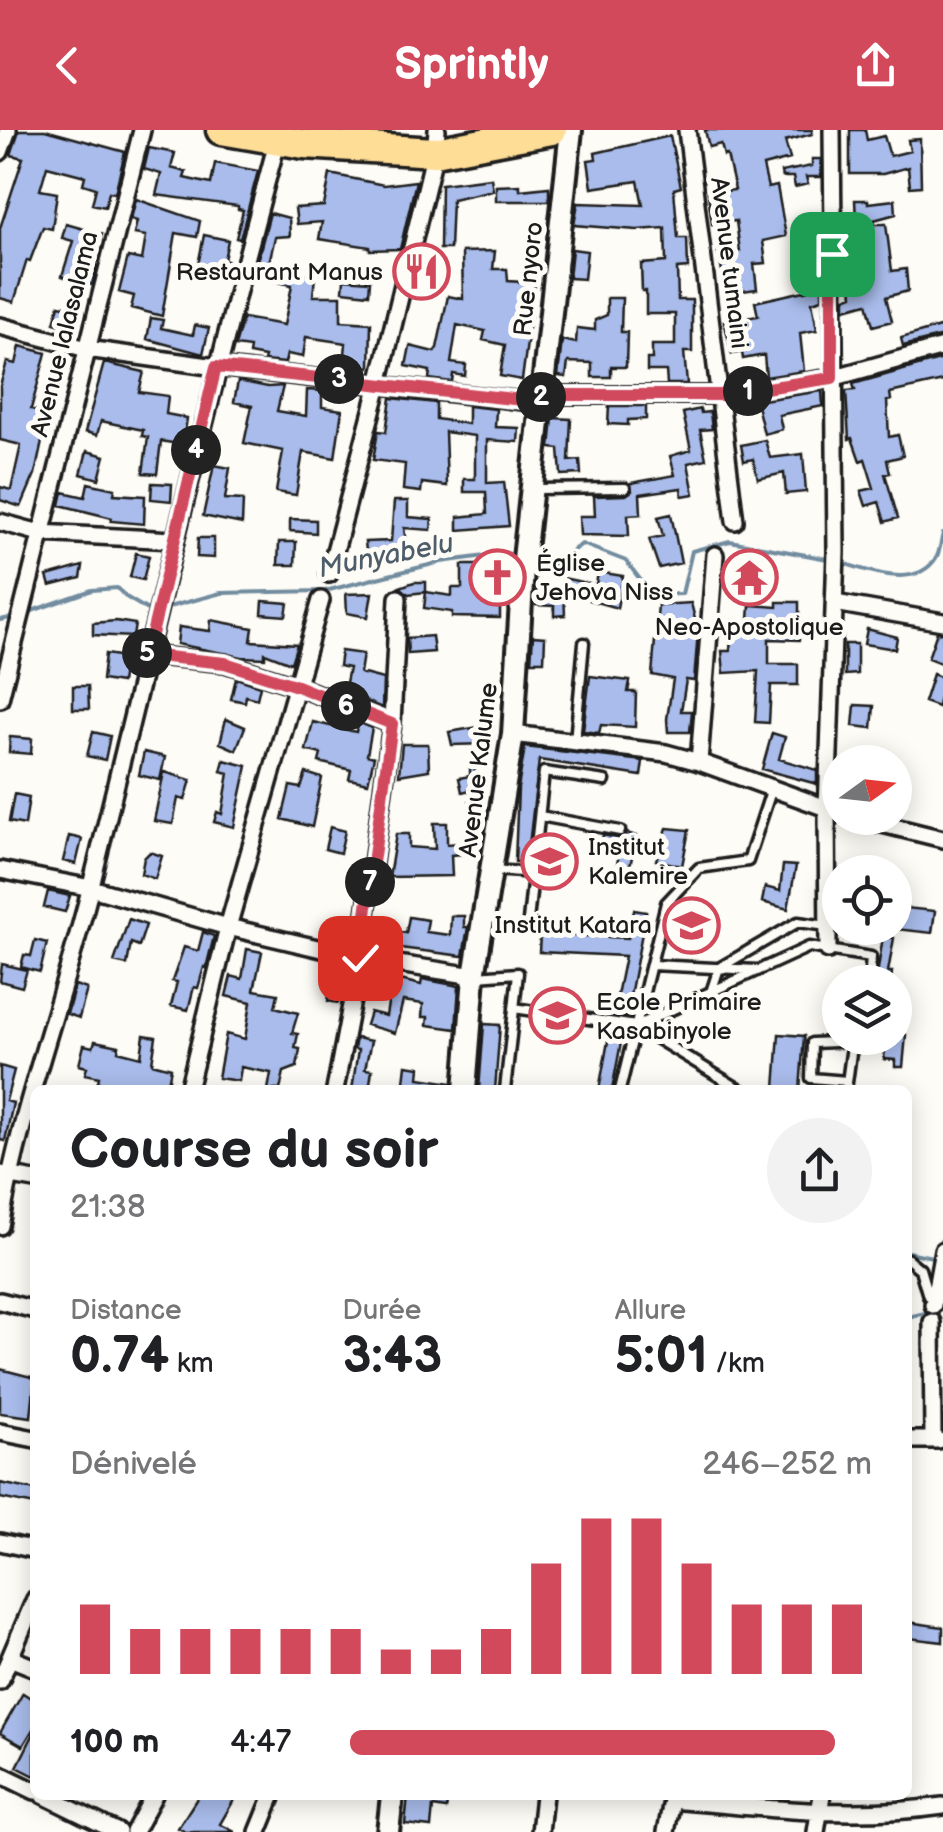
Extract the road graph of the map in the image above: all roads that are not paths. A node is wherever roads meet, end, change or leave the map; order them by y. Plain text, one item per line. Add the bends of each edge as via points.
1 (8, 130) edge
2 (142, 130) edge
3 (220, 130) edge
4 (552, 130) edge
5 (570, 130) edge
6 (687, 130) edge
7 (832, 130) edge
8 (296, 138) edge
9 (436, 141) edge
10 (0, 152) edge
11 (0, 326) edge
12 (943, 346) edge
13 (87, 349) junction
14 (216, 367) junction
15 (832, 378) junction
16 (379, 384) junction
17 (720, 395) junction
18 (541, 399) junction
19 (626, 488) dead end
20 (532, 489) junction
21 (736, 521) dead end
22 (0, 522) edge
23 (40, 534) junction
24 (174, 540) junction
25 (714, 555) dead end
26 (524, 560) joint
27 (329, 574) dead end
28 (398, 598) dead end
29 (321, 600) dead end
30 (835, 603) junction
31 (943, 622) edge
32 (584, 643) dead end
33 (147, 655) junction
34 (297, 686) junction
35 (0, 698) edge
36 (392, 724) junction
37 (513, 734) junction
38 (575, 742) junction
39 (834, 745) edge
40 (700, 762) junction
41 (605, 782) dead end
42 (772, 788) junction
43 (822, 807) edge
44 (540, 816) junction
45 (620, 831) dead end
46 (912, 831) edge
47 (943, 839) edge
48 (0, 870) edge
49 (492, 870) junction
50 (535, 873) junction
51 (91, 888) junction
52 (528, 921) dead end
53 (822, 925) edge
54 (228, 927) junction
55 (828, 945) edge
56 (828, 950) junction
57 (360, 958) junction
58 (651, 965) junction
59 (870, 965) edge
60 (719, 968) junction
61 (758, 970) junction
62 (474, 976) junction
63 (711, 992) junction
64 (514, 1008) junction
65 (636, 1026) junction
66 (822, 1042) edge
67 (851, 1055) edge
68 (31, 1085) edge
69 (189, 1085) edge
70 (336, 1085) edge
71 (465, 1085) edge
72 (506, 1085) edge
73 (621, 1085) edge
74 (732, 1085) edge
75 (842, 1085) edge
76 (846, 1085) edge
77 (30, 1089) edge
78 (4, 1174) edge
79 (30, 1179) edge
80 (0, 1226) edge
81 (941, 1256) edge
82 (912, 1263) edge
83 (0, 1301) edge
84 (933, 1308) junction
85 (30, 1309) edge
86 (0, 1432) edge
87 (30, 1438) edge
88 (912, 1440) edge
89 (938, 1440) edge
90 (0, 1542) edge
91 (30, 1549) edge
92 (30, 1612) edge
93 (10, 1658) junction
94 (30, 1666) edge
95 (0, 1682) edge
96 (0, 1774) edge
97 (30, 1787) edge
98 (56, 1800) edge
99 (151, 1800) edge
100 (271, 1800) edge
101 (391, 1800) edge
102 (543, 1800) edge
103 (671, 1800) edge
104 (698, 1800) edge
105 (821, 1800) edge
106 (943, 1806) edge
107 (818, 1814) junction
108 (118, 1832) edge
109 (134, 1832) edge
110 (258, 1832) edge
111 (388, 1832) edge
112 (540, 1832) edge
113 (666, 1832) edge
114 (816, 1832) edge

1 - 10 street
2 - 13 street, Avenue lalasalama
3 - 8 highway
4 - 9 highway
5 - 18 street, Rue nyoro
6 - 17 street, Avenue tumaini
7 - 15 street
8 - 9 highway
8 - 14 street
9 - 16 street
11 - 13 street
12 - 15 street
13 - 14 street
13 - 23 street, Avenue lalasalama
14 - 16 street
14 - 24 street
15 - 17 street
15 - 30 street
16 - 18 street
16 - 27 street
17 - 18 street
17 - 21 street, Avenue tumaini
18 - 20 street, Rue nyoro
19 - 20 lane
20 - 26 street, Rue nyoro
22 - 23 street
23 - 24 street
23 - 35 street, Avenue lalasalama
24 - 33 street
25 - 40 street
26 - 37 street, Avenue Kalume
28 - 36 street
29 - 34 street
30 - 31 street
30 - 39 street
32 - 38 lane
33 - 34 street via 225,663
33 - 51 street
34 - 36 street
34 - 54 street
36 - 57 street
37 - 38 street
37 - 49 street, Avenue Kalume
38 - 40 street
40 - 42 street
41 - 44 lane via 544,772
42 - 43 street
42 - 58 lane via 748,861 699,868 666,903
44 - 45 lane
44 - 50 lane
46 - 47 street
48 - 51 street
49 - 50 lane
49 - 62 street, Avenue Kalume
50 - 52 lane
51 - 54 street
51 - 68 street
53 - 60 lane via 798,922
54 - 57 street
54 - 69 street
55 - 56 street
56 - 59 lane via 871,957
56 - 61 lane via 809,947
57 - 62 street
57 - 70 street
58 - 60 lane
58 - 65 lane
60 - 61 lane
60 - 63 lane
61 - 63 lane
62 - 64 lane via 518,973
62 - 71 street, Avenue Kalume
63 - 65 lane
64 - 65 lane
64 - 72 lane
65 - 73 lane
65 - 74 lane
66 - 75 lane via 812,1043 810,1078
67 - 76 lane
77 - 78 street
78 - 79 street
78 - 80 street
81 - 84 street
82 - 84 lane
83 - 85 street
84 - 89 street
86 - 87 street
88 - 89 street
90 - 91 street
92 - 93 street
93 - 94 street
93 - 95 street
96 - 97 street
98 - 108 street
99 - 109 street
100 - 110 street
101 - 111 street
102 - 112 street
103 - 113 street
104 - 107 street
105 - 107 street
106 - 107 street
107 - 114 street

